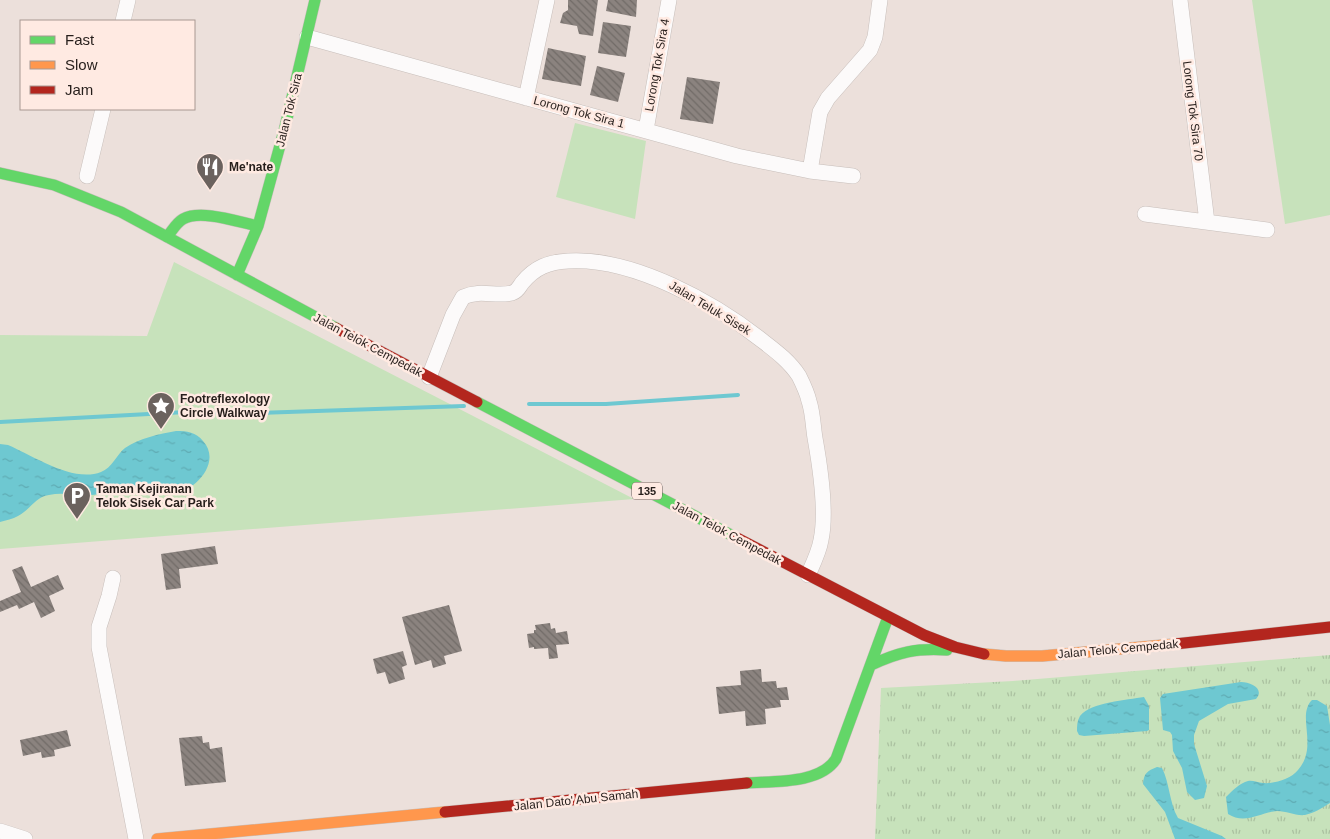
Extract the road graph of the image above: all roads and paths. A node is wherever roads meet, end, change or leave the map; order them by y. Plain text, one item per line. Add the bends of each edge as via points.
1 (128, 0) edge
2 (315, 0) edge
3 (547, 0) edge
4 (669, 0) edge
5 (880, 0) edge
6 (1180, 0) edge
7 (123, 20) edge
8 (307, 38) junction
9 (526, 98) junction
10 (103, 110) edge
11 (646, 130) junction
12 (810, 171) junction
13 (0, 173) edge
14 (87, 176) dead end
15 (853, 176) dead end
16 (1145, 214) dead end
17 (1208, 222) junction
18 (258, 226) junction
19 (1267, 230) dead end
20 (167, 237) junction
21 (237, 275) junction
22 (429, 377) junction
23 (808, 575) junction
24 (113, 578) dead end
25 (888, 617) junction
26 (1330, 627) edge
27 (970, 651) junction
28 (871, 665) junction
29 (0, 831) edge
30 (25, 839) edge
31 (136, 839) edge
32 (157, 839) edge

1 - 7 street
2 - 8 main road, Jalan Tok Sira
3 - 9 street
4 - 11 street, Lorong Tok Sira 4
5 - 12 street via 876,37 870,50 828,98 820,112
6 - 17 street, Lorong Tok Sira 70
8 - 9 street, Lorong Tok Sira 1
8 - 18 main road, Jalan Tok Sira
9 - 11 street, Lorong Tok Sira 1
10 - 14 street
11 - 12 street, Lorong Tok Sira 1 via 738,156
12 - 15 street, Lorong Tok Sira 1
13 - 20 main road, Jalan Telok Cempedak / 135 via 76,193
16 - 17 street
17 - 19 street
18 - 20 main road via 200,215 189,216
18 - 21 main road, Jalan Tok Sira
20 - 21 main road, Jalan Telok Cempedak / 135
21 - 22 main road, Jalan Telok Cempedak / 135
22 - 23 main road, Jalan Telok Cempedak / 135
22 - 23 street, Jalan Teluk Sisek via 453,315 464,298 478,293 517,291 539,267 582,260 632,270 669,283 748,329 788,361 798,375 809,400 822,492 822,539
23 - 25 main road, Jalan Telok Cempedak / 135
24 - 31 street via 99,627 98,647
25 - 27 main road, Jalan Telok Cempedak / 135 via 933,639
25 - 28 main road, Jalan Dato' Abu Samah
26 - 27 main road, Jalan Telok Cempedak / 135 via 1068,654 1009,656
27 - 28 main road via 915,648
28 - 32 main road, Jalan Dato' Abu Samah via 832,767 812,777
29 - 30 street

